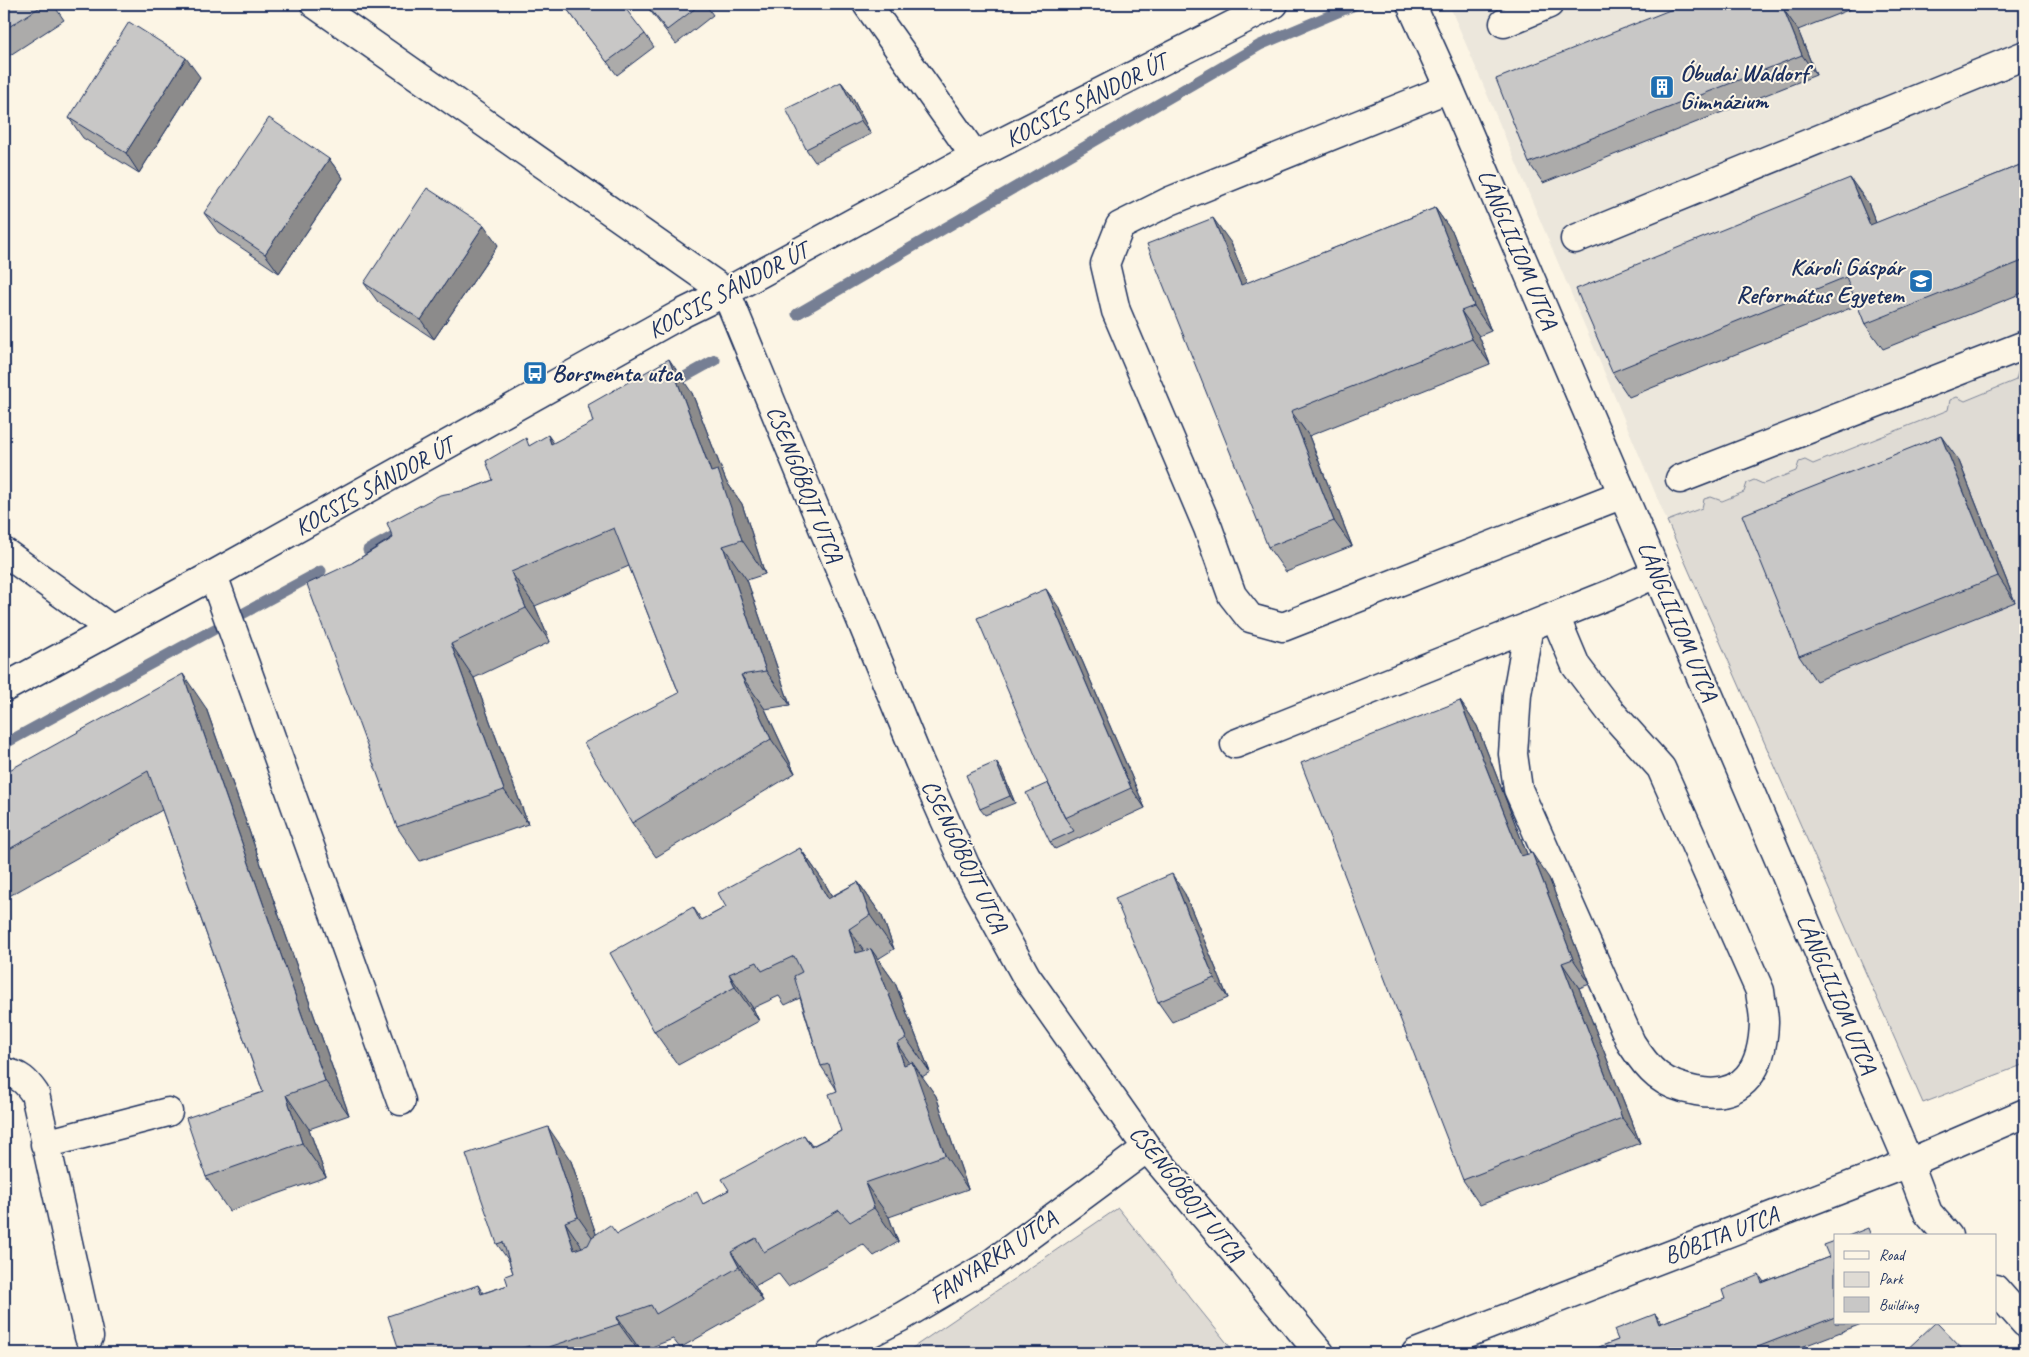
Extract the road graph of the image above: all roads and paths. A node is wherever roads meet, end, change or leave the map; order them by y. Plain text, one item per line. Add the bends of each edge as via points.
1 (315, 4) edge
2 (867, 4) edge
3 (1274, 4) edge
4 (1411, 4) edge
5 (1549, 4) edge
6 (1504, 23) dead end
7 (2025, 55) edge
8 (1449, 88) junction
9 (975, 156) junction
10 (1575, 239) dead end
11 (726, 292) junction
12 (2025, 345) edge
13 (1680, 479) dead end
14 (1623, 494) junction
15 (4, 552) edge
16 (1657, 573) junction
17 (213, 575) junction
18 (1555, 616) junction
19 (1529, 626) junction
20 (111, 629) junction
21 (4, 688) edge
22 (1235, 744) dead end
23 (4, 1072) edge
24 (401, 1101) dead end
25 (168, 1112) dead end
26 (2025, 1113) edge
27 (45, 1144) junction
28 (1147, 1148) junction
29 (1909, 1163) junction
30 (1946, 1234) edge
31 (1996, 1290) edge
32 (2025, 1323) edge
33 (89, 1337) dead end
34 (831, 1353) edge
35 (1320, 1353) edge
36 (1416, 1353) edge

1 - 11 street
2 - 9 street
3 - 9 street, KOCSIS SÁNDOR ÚT
4 - 8 street, LÁNGLILIOM UTCA
5 - 6 street
7 - 10 street
8 - 14 street, LÁNGLILIOM UTCA
8 - 14 street via 1170,201 1120,226 1105,264 1116,312 1208,528 1232,595 1250,618 1283,627
9 - 11 street, KOCSIS SÁNDOR ÚT
11 - 17 street, KOCSIS SÁNDOR ÚT
11 - 28 street, CSENGŐBOJT UTCA via 919,761 966,865 1026,976
12 - 13 street
14 - 16 street, LÁNGLILIOM UTCA
15 - 20 street
16 - 18 street
16 - 29 street, LÁNGLILIOM UTCA
17 - 20 street, KOCSIS SÁNDOR ÚT
17 - 24 street
18 - 19 street
18 - 19 street via 1576,666 1610,711 1661,768 1760,991 1764,1020 1756,1065 1744,1082 1732,1090 1712,1094 1683,1089 1663,1080 1645,1065 1631,1043 1518,789 1513,754 1517,694
19 - 22 street
20 - 21 street, KOCSIS SÁNDOR ÚT
23 - 27 street via 26,1080 35,1094
25 - 27 street
26 - 29 street, BÓBITA UTCA
27 - 33 street
28 - 34 street, FANYARKA UTCA via 988,1266
28 - 35 street, CSENGŐBOJT UTCA
29 - 30 street, LÁNGLILIOM UTCA via 1928,1214
29 - 36 street, BÓBITA UTCA
31 - 32 street

